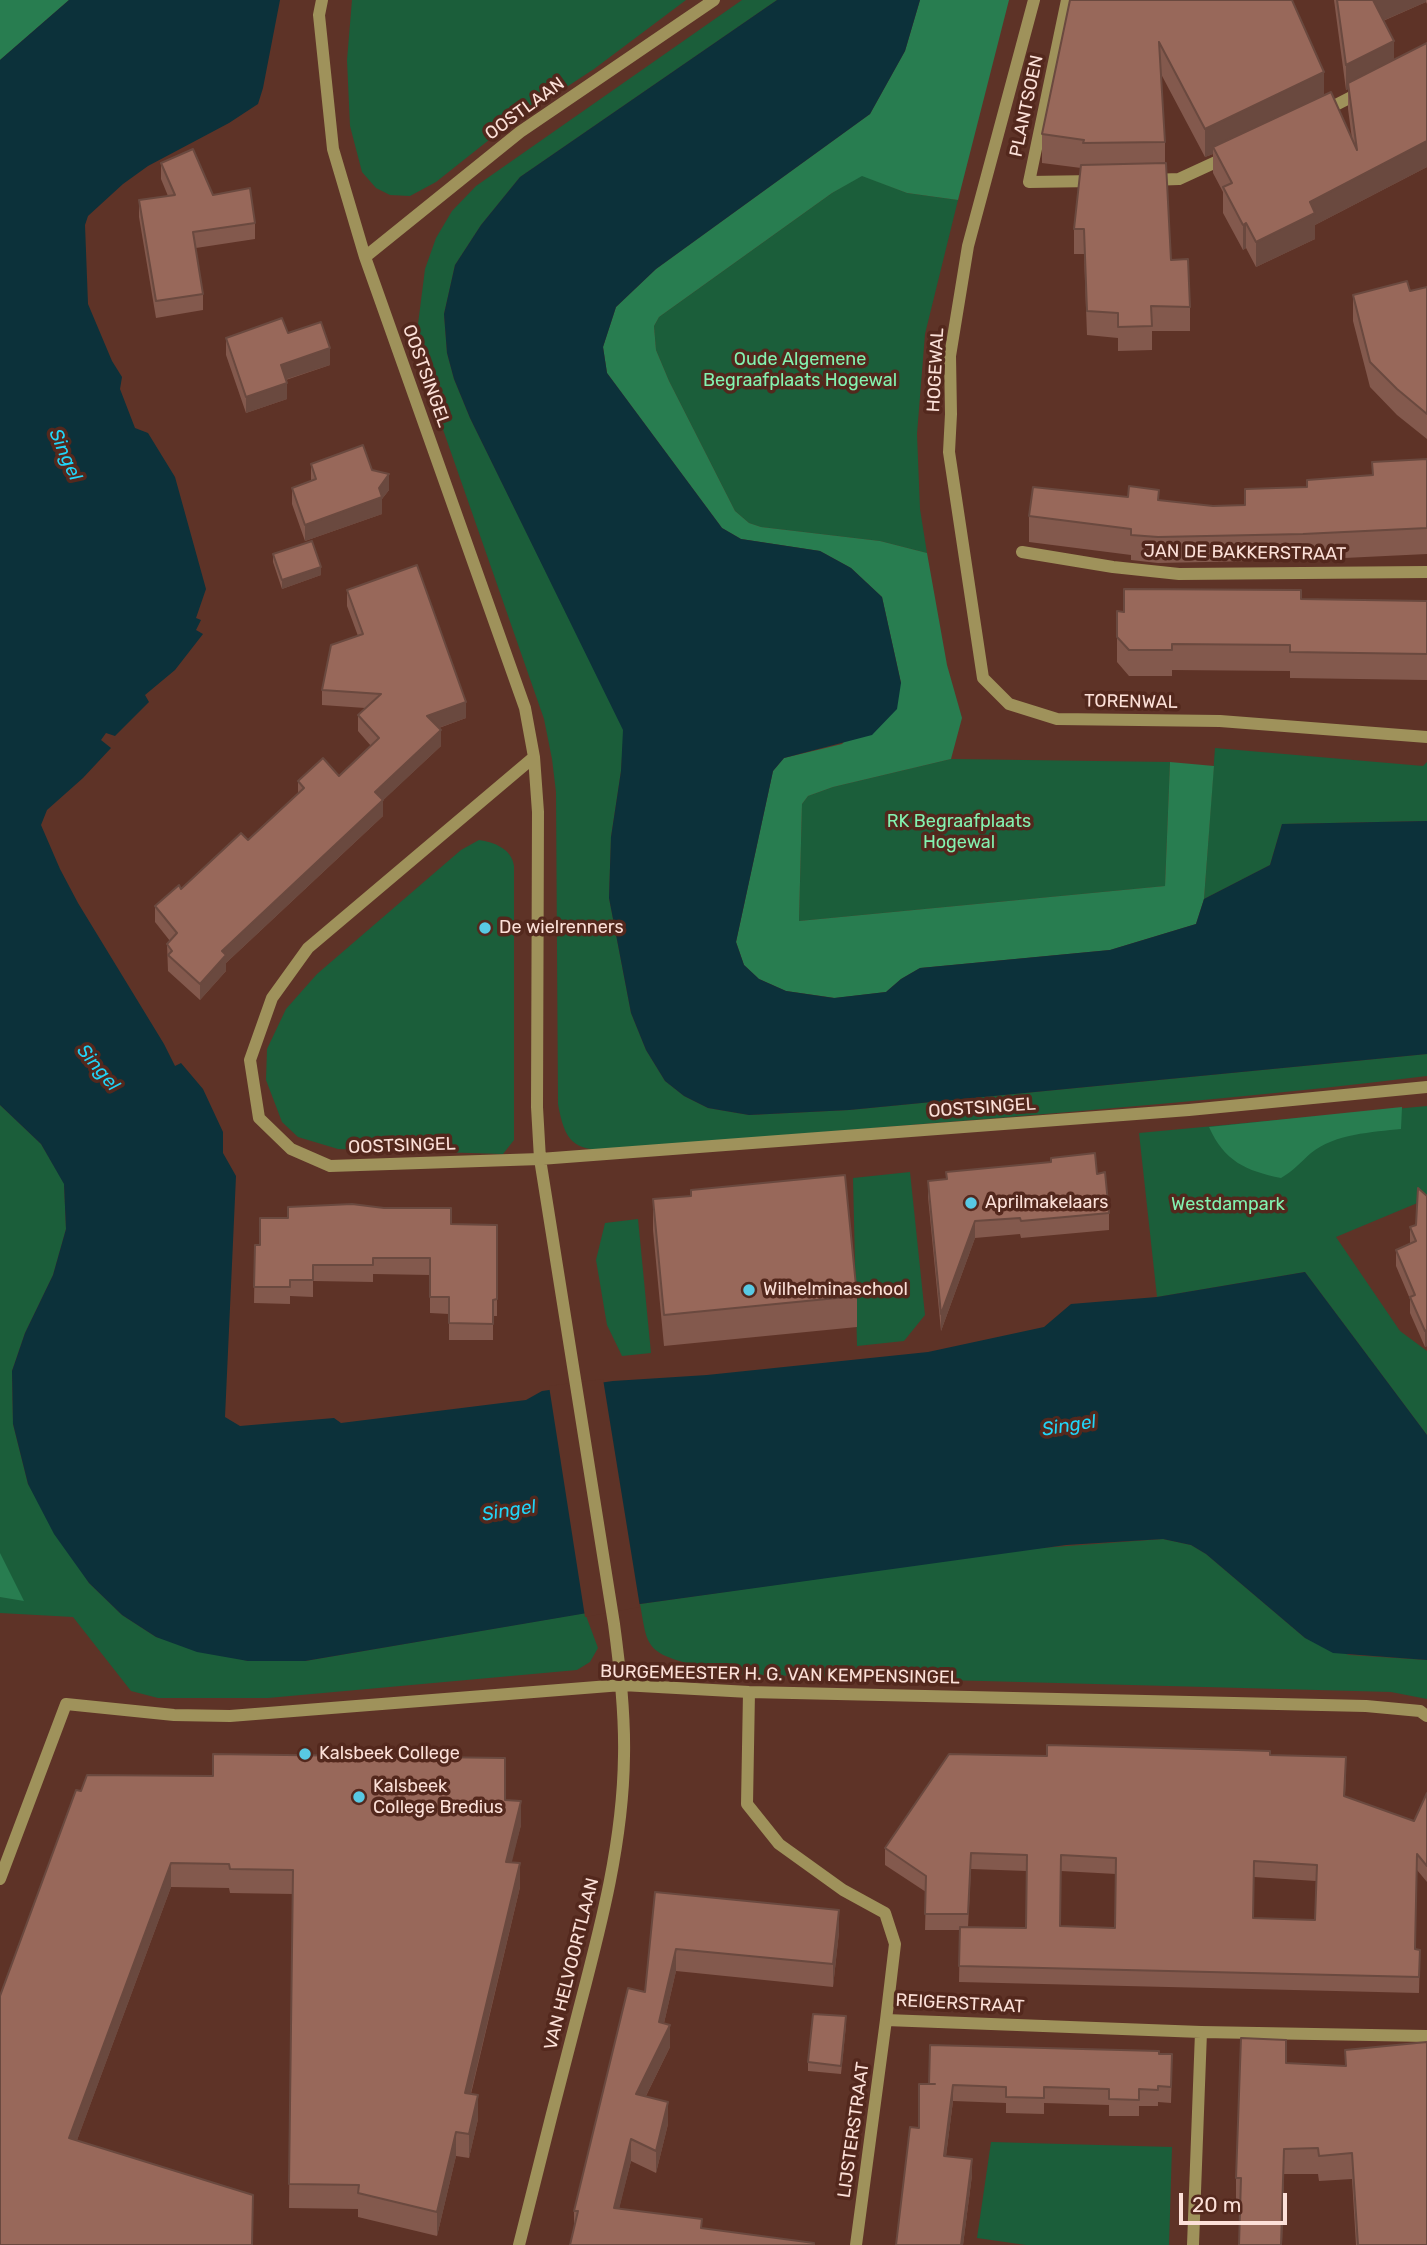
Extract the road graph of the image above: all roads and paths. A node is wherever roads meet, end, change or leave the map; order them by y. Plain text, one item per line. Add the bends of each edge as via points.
1 (322, 0) edge
2 (714, 0) edge
3 (1034, 0) edge
4 (1067, 0) edge
5 (1367, 89) edge
6 (1307, 119) edge
7 (1237, 153) edge
8 (993, 159) joint
9 (1142, 180) edge
10 (1104, 181) edge
11 (365, 257) junction
12 (962, 544) joint
13 (1022, 552) dead end
14 (1427, 572) edge
15 (1427, 737) edge
16 (534, 757) junction
17 (1427, 1087) edge
18 (540, 1159) junction
19 (622, 1685) junction
20 (749, 1692) junction
21 (1427, 1716) edge
22 (0, 1879) edge
23 (886, 2020) junction
24 (1201, 2032) junction
25 (1427, 2036) edge
26 (519, 2245) edge
27 (856, 2245) edge
28 (1193, 2245) edge

1 - 11 street, OOSTSINGEL via 319,15 333,149
2 - 11 street, OOSTLAAN via 520,132
3 - 8 street, PLANTSOEN
4 - 10 street, PLANTSOEN via 1029,182
5 - 6 street
7 - 9 street via 1179,179
8 - 12 street, HOGEWAL via 968,246 950,356 948,452
11 - 16 street, OOSTSINGEL via 525,708
12 - 15 street, TORENWAL via 983,678 1009,704 1056,719 1220,721
13 - 14 street, JAN DE BAKKERSTRAAT via 1179,574
16 - 18 street, OOSTSINGEL
16 - 18 street, OOSTSINGEL via 308,948 272,998 250,1060 259,1118 291,1149 330,1166
17 - 18 street, OOSTSINGEL via 1189,1110
18 - 19 street, OOSTSINGEL
19 - 20 street, BURGEMEESTER H. G. VAN KEMPENSINGEL
19 - 22 street, BURGEMEESTER H. G. VAN KEMPENSINGEL via 230,1716 66,1704
19 - 26 street, VAN HELVOORTLAAN via 624,1758 612,1874
20 - 21 street, BURGEMEESTER H. G. VAN KEMPENSINGEL via 1366,1706 1420,1711
20 - 23 street, REIGERSTRAAT via 747,1804 779,1844 885,1913 895,1944
23 - 24 street, REIGERSTRAAT
23 - 27 street, LIJSTERSTRAAT
24 - 25 street, REIGERSTRAAT
24 - 28 street

